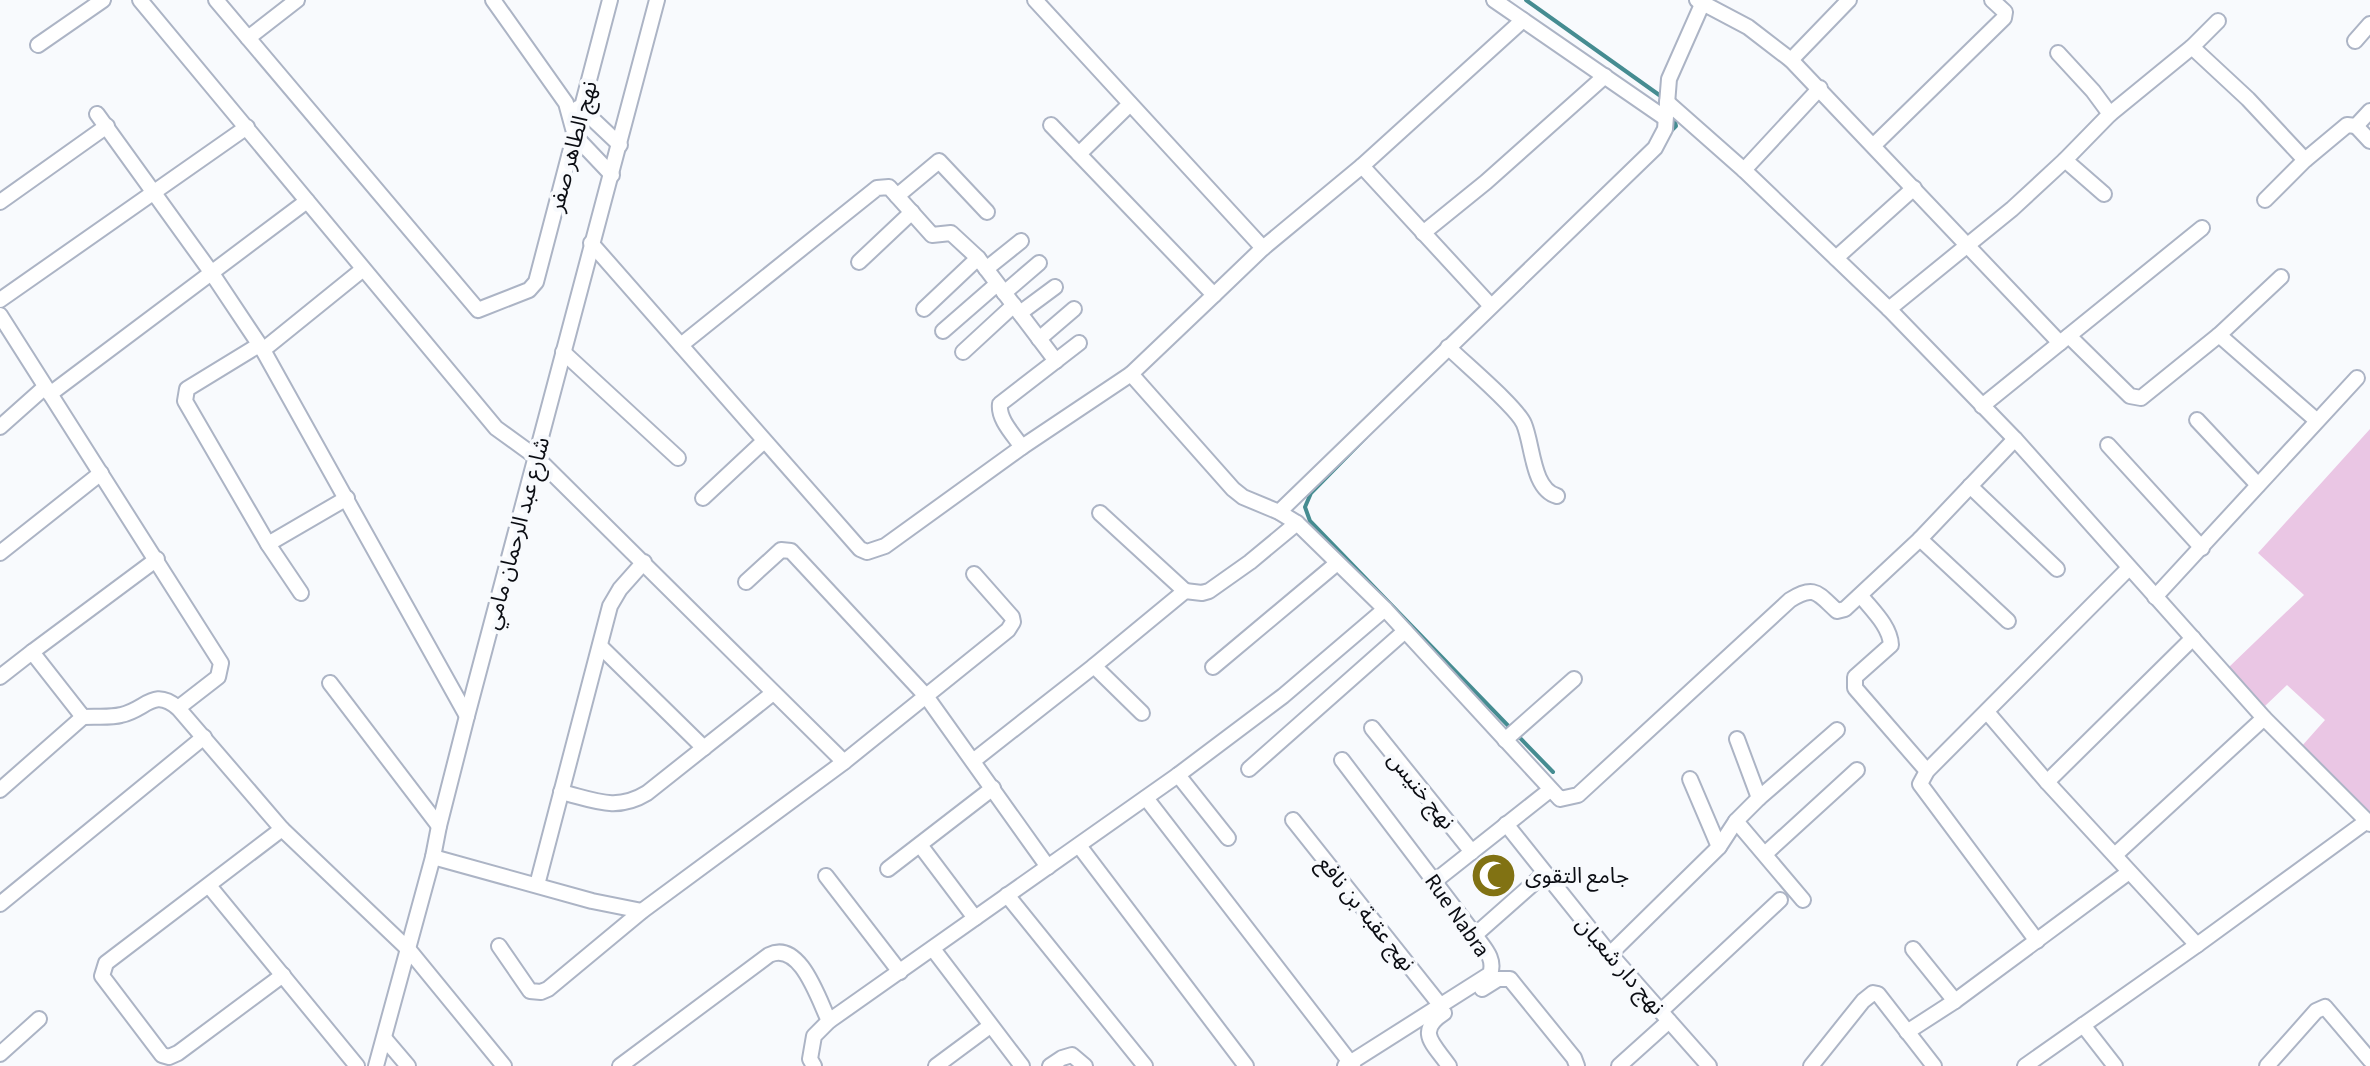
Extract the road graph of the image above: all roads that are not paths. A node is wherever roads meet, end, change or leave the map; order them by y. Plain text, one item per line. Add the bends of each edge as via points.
1 (103, 0) edge
2 (140, 0) edge
3 (216, 0) edge
4 (297, 0) edge
5 (493, 0) edge
6 (610, 0) edge
7 (657, 0) edge
8 (1035, 0) edge
9 (1494, 0) edge
10 (1849, 0) edge
11 (1992, 0) edge
12 (1701, 1) edge
13 (1523, 20) junction
14 (2218, 21) dead end
15 (2370, 24) edge
16 (248, 38) junction
17 (2355, 41) dead end
18 (38, 45) dead end
19 (2192, 47) junction
20 (2058, 53) dead end
21 (1791, 60) junction
22 (1605, 76) junction
23 (1820, 88) junction
24 (1667, 102) junction
25 (566, 103) junction
26 (1130, 104) junction
27 (583, 110) junction
28 (2370, 111) edge
29 (97, 114) dead end
30 (2110, 114) junction
31 (1665, 118) junction
32 (1051, 125) dead end
33 (107, 126) junction
34 (2356, 126) junction
35 (247, 127) junction
36 (575, 136) junction
37 (2370, 141) edge
38 (620, 145) junction
39 (1874, 145) junction
40 (1079, 154) junction
41 (2065, 160) junction
42 (2305, 160) junction
43 (1362, 166) junction
44 (1744, 170) junction
45 (612, 175) junction
46 (1914, 188) junction
47 (153, 191) junction
48 (2104, 194) dead end
49 (897, 196) junction
50 (2265, 200) dead end
51 (307, 201) junction
52 (0, 202) edge
53 (912, 212) junction
54 (987, 212) dead end
55 (2202, 228) dead end
56 (1423, 233) junction
57 (1021, 241) dead end
58 (591, 243) junction
59 (1966, 246) junction
60 (1263, 248) junction
61 (1836, 258) junction
62 (859, 262) dead end
63 (982, 263) junction
64 (1039, 263) dead end
65 (362, 270) junction
66 (211, 272) junction
67 (2281, 277) dead end
68 (1055, 287) dead end
69 (1214, 295) junction
70 (1009, 299) junction
71 (0, 300) edge
72 (1491, 306) junction
73 (924, 309) dead end
74 (1074, 309) dead end
75 (1889, 309) junction
76 (0, 315) edge
77 (943, 331) dead end
78 (2219, 335) junction
79 (1039, 339) junction
80 (2065, 340) junction
81 (1079, 343) dead end
82 (681, 345) junction
83 (261, 347) junction
84 (1448, 347) junction
85 (563, 352) junction
86 (963, 352) dead end
87 (1056, 361) junction
88 (1131, 374) junction
89 (2357, 378) dead end
90 (48, 391) junction
91 (1982, 406) junction
92 (2197, 420) dead end
93 (2316, 420) junction
94 (0, 427) edge
95 (2015, 439) junction
96 (764, 441) junction
97 (2108, 445) dead end
98 (1022, 447) junction
99 (536, 457) junction
100 (678, 458) dead end
101 (101, 473) junction
102 (2258, 485) junction
103 (1970, 486) junction
104 (1557, 496) dead end
105 (347, 498) junction
106 (703, 498) dead end
107 (1279, 512) junction
108 (1100, 513) dead end
109 (1297, 523) junction
110 (1920, 539) junction
111 (268, 544) junction
112 (2202, 548) junction
113 (0, 553) edge
114 (157, 559) junction
115 (644, 562) junction
116 (1336, 564) junction
117 (2129, 568) junction
118 (2057, 569) dead end
119 (974, 574) dead end
120 (746, 582) dead end
121 (1185, 591) junction
122 (301, 593) dead end
123 (1861, 596) junction
124 (2155, 597) junction
125 (1385, 609) junction
126 (2008, 621) dead end
127 (1405, 631) junction
128 (2193, 638) junction
129 (600, 646) junction
130 (32, 652) junction
131 (1094, 666) junction
132 (1213, 667) dead end
133 (0, 677) edge
134 (1574, 679) dead end
135 (330, 683) dead end
136 (773, 693) junction
137 (926, 696) junction
138 (178, 708) junction
139 (1987, 712) junction
140 (1142, 713) dead end
141 (467, 716) junction
142 (83, 717) junction
143 (2264, 718) junction
144 (1372, 728) dead end
145 (1837, 730) dead end
146 (204, 737) junction
147 (1737, 739) dead end
148 (1505, 740) junction
149 (704, 748) junction
150 (1342, 760) dead end
151 (973, 761) junction
152 (844, 762) junction
153 (1249, 769) dead end
154 (1857, 770) dead end
155 (1927, 771) junction
156 (1178, 775) junction
157 (1690, 779) dead end
158 (2047, 782) junction
159 (993, 788) junction
160 (0, 790) edge
161 (1550, 790) junction
162 (561, 792) junction
163 (1146, 798) junction
164 (1759, 798) junction
165 (1293, 820) dead end
166 (1736, 821) junction
167 (2368, 822) edge
168 (1506, 824) junction
169 (439, 826) junction
170 (282, 829) junction
171 (1228, 838) dead end
172 (920, 845) junction
173 (1080, 847) junction
174 (1719, 847) junction
175 (1472, 852) junction
176 (1765, 854) junction
177 (2115, 855) junction
178 (433, 857) junction
179 (1048, 867) junction
180 (888, 869) dead end
181 (2129, 872) junction
182 (1544, 874) junction
183 (826, 876) dead end
184 (1435, 881) junction
185 (537, 885) junction
186 (210, 887) junction
187 (1007, 895) junction
188 (1780, 900) dead end
189 (1803, 900) dead end
190 (0, 904) edge
191 (642, 911) junction
192 (975, 918) junction
193 (1475, 935) junction
194 (2037, 941) junction
195 (2197, 945) junction
196 (499, 946) dead end
197 (933, 949) junction
198 (1913, 949) dead end
199 (409, 950) junction
200 (1610, 954) junction
201 (900, 972) junction
202 (283, 975) junction
203 (1955, 1001) junction
204 (1441, 1006) junction
205 (1665, 1016) junction
206 (39, 1019) dead end
207 (829, 1021) junction
208 (2083, 1025) junction
209 (990, 1026) junction
210 (1907, 1032) junction
211 (385, 1039) junction
212 (0, 1054) edge
213 (2370, 1060) edge
214 (1349, 1065) edge
215 (357, 1066) edge
216 (376, 1066) edge
217 (408, 1066) edge
218 (504, 1066) edge
219 (620, 1066) edge
220 (814, 1066) edge
221 (936, 1066) edge
222 (1022, 1066) edge
223 (1050, 1066) edge
224 (1085, 1066) edge
225 (1145, 1066) edge
226 (1246, 1066) edge
227 (1449, 1066) edge
228 (1577, 1066) edge
229 (1619, 1066) edge
230 (1709, 1066) edge
231 (1811, 1066) edge
232 (1934, 1066) edge
233 (2025, 1066) edge
234 (2115, 1066) edge
235 (2267, 1066) edge

1 - 18 street
2 - 35 street
3 - 16 street
4 - 16 street
5 - 25 street
6 - 27 street, نهج الطاهر صفر
7 - 38 street, شارع عبد الرحمان مامي
8 - 26 street
9 - 13 street
10 - 21 street
11 - 39 street via 2005,12 2004,18
12 - 21 street via 1748,27
12 - 24 street via 1669,79
13 - 22 street
13 - 43 street
14 - 19 street
15 - 17 street
16 - 36 street, نهج الطاهر صفر via 475,308 483,310 529,290 538,278
19 - 30 street
19 - 42 street
20 - 30 street
21 - 23 street
22 - 31 street
22 - 56 street
23 - 39 street
23 - 44 street
24 - 31 street
24 - 44 street
25 - 27 street
25 - 36 street
26 - 40 street
26 - 60 street
27 - 36 street, نهج الطاهر صفر
27 - 38 street
28 - 34 street
29 - 33 street
30 - 41 street
31 - 72 street via 1655,148
32 - 40 street
33 - 47 street
33 - 52 street
34 - 37 street
34 - 42 street via 2347,125
35 - 47 street
35 - 51 street
36 - 45 street
38 - 45 street, شارع عبد الرحمان مامي
39 - 46 street
40 - 69 street
41 - 48 street
41 - 59 street
42 - 50 street
43 - 56 street
43 - 60 street
44 - 61 street
45 - 58 street, شارع عبد الرحمان مامي
46 - 59 street
46 - 61 street
47 - 66 street
47 - 71 street
49 - 53 street
49 - 54 street via 939,161
49 - 82 street via 889,187 877,188
51 - 65 street
51 - 66 street
53 - 62 street
53 - 63 street via 932,235 951,233
55 - 80 street
56 - 72 street
57 - 63 street
58 - 82 street
58 - 85 street, شارع عبد الرحمان مامي
59 - 75 street
59 - 80 street
60 - 69 street
61 - 75 street
63 - 70 street
63 - 73 street
64 - 70 street
65 - 83 street
65 - 99 street via 496,428
66 - 83 street
66 - 90 street
67 - 78 street
68 - 70 street
69 - 88 street
70 - 77 street
70 - 79 street
70 - 86 street
72 - 84 street
74 - 79 street
75 - 91 street
76 - 90 street
78 - 80 street via 2141,398
78 - 93 street
79 - 87 street
80 - 91 street
81 - 87 street
82 - 96 street
83 - 105 street
83 - 111 street via 187,389 184,397
84 - 104 street via 1523,420 1540,480
84 - 107 street
85 - 99 street, شارع عبد الرحمان مامي
85 - 100 street
87 - 98 street via 1000,404 1003,419
88 - 98 street
88 - 107 street via 1233,489
89 - 93 street
90 - 94 street
90 - 101 street
91 - 95 street
92 - 102 street
93 - 102 street
95 - 103 street
95 - 117 street
96 - 98 street via 867,552 885,546
96 - 106 street
97 - 112 street
99 - 115 street
99 - 141 street, شارع عبد الرحمان مامي
101 - 113 street
101 - 114 street
102 - 112 street
103 - 110 street
103 - 118 street
105 - 111 street
105 - 141 street
107 - 109 street
108 - 121 street
109 - 116 street
109 - 121 street via 1209,591
110 - 123 street
110 - 126 street
111 - 122 street
112 - 124 street
114 - 130 street
114 - 138 street via 221,663 218,677
115 - 129 street via 613,598
115 - 136 street
116 - 125 street
116 - 132 street
117 - 124 street
117 - 139 street
119 - 137 street via 1013,622
120 - 137 street via 781,550 791,551
121 - 131 street
123 - 155 street via 1892,641 1855,677 1855,688
123 - 161 street via 1837,611 1819,595 1804,591 1578,795 1560,799
124 - 128 street
125 - 127 street
125 - 156 street via 1283,696
127 - 148 street
127 - 153 street
128 - 143 street
128 - 158 street
129 - 149 street
129 - 162 street
130 - 133 street
130 - 142 street
131 - 140 street
131 - 151 street
134 - 148 street
135 - 169 street
136 - 149 street
136 - 152 street
137 - 151 street
137 - 152 street
138 - 142 street via 157,699 120,716
138 - 146 street
139 - 155 street
139 - 158 street
141 - 169 street, شارع عبد الرحمان مامي
142 - 160 street
143 - 167 street
143 - 177 street
144 - 175 street, نهج خنيس
145 - 164 street
146 - 170 street
146 - 190 street
147 - 164 street
148 - 161 street
149 - 162 street via 634,801 610,804
150 - 184 street, Rue Nabra
151 - 159 street
152 - 191 street
154 - 176 street
155 - 194 street via 1920,788
156 - 163 street
156 - 171 street
157 - 174 street
158 - 177 street
159 - 172 street
159 - 179 street
161 - 168 street
162 - 185 street
163 - 173 street
163 - 214 street
164 - 166 street
165 - 204 street, نهج عقبة بن نافع
166 - 174 street
166 - 176 street
167 - 195 street
168 - 175 street
168 - 182 street, نهج دار شعبان
169 - 178 street, شارع عبد الرحمان مامي
170 - 186 street
170 - 199 street
172 - 180 street
172 - 192 street
173 - 179 street
173 - 226 street
174 - 200 street
175 - 184 street
176 - 189 street
177 - 181 street
178 - 185 street
178 - 199 street, شارع عبد الرحمان مامي
179 - 187 street
181 - 194 street
181 - 195 street
182 - 193 street
182 - 200 street, نهج دار شعبان
183 - 201 street
184 - 193 street, Rue Nabra
185 - 191 street
186 - 202 street
186 - 202 street via 101,971 162,1055 178,1053
187 - 192 street
187 - 225 street
188 - 205 street
191 - 196 street via 541,992 530,991
192 - 197 street
193 - 204 street, Rue Nabra via 1490,957 1490,974
194 - 203 street
195 - 208 street
197 - 201 street
197 - 209 street
198 - 203 street
199 - 211 street, شارع عبد الرحمان مامي
199 - 218 street
200 - 205 street, نهج دار شعبان
201 - 207 street
202 - 215 street
203 - 210 street
204 - 214 street, Rue Nabra
205 - 229 street
205 - 230 street, نهج دار شعبان
206 - 212 street
207 - 219 street via 799,961 778,950
207 - 220 street via 814,1036
208 - 233 street
208 - 234 street
209 - 221 street
209 - 222 street
210 - 231 street via 1873,993
210 - 232 street
211 - 216 street, شارع عبد الرحمان مامي
211 - 217 street
213 - 235 street via 2325,1007
223 - 224 street via 1072,1055
227 - 228 street via 1427,1028 1504,978

